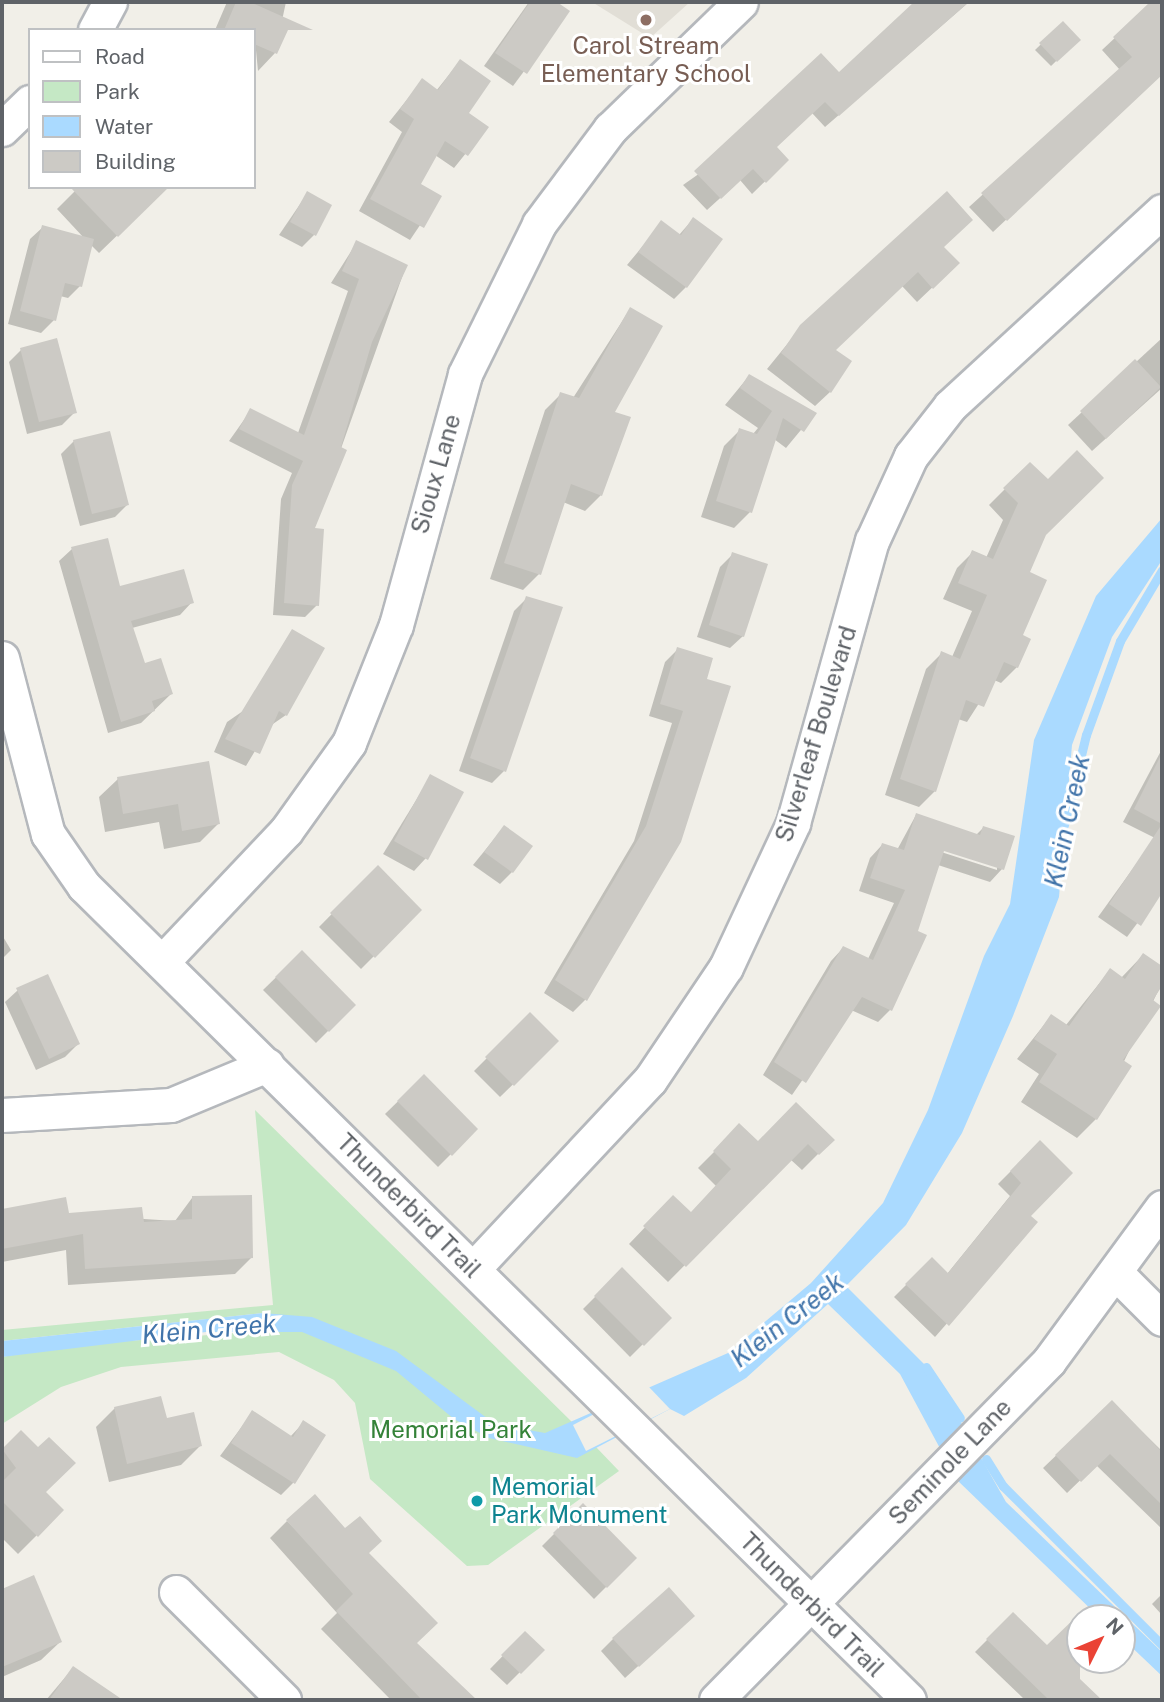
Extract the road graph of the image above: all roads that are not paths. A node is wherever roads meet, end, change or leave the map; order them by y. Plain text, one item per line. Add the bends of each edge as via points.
1 (110, 2) edge
2 (740, 2) edge
3 (96, 28) edge
4 (28, 104) edge
5 (2, 129) edge
6 (1162, 211) edge
7 (2, 658) edge
8 (162, 962) junction
9 (267, 1065) junction
10 (2, 1115) edge
11 (1162, 1207) edge
12 (472, 1269) junction
13 (1118, 1275) junction
14 (1162, 1319) edge
15 (176, 1592) dead end
16 (811, 1604) junction
17 (284, 1700) edge
18 (716, 1700) edge
19 (909, 1700) edge

1 - 3 street
2 - 8 street, Sioux Lane via 610,129 539,224 465,374 396,625 349,743 286,831
4 - 5 street
6 - 12 street, Silverleaf Boulevard via 950,406 911,456 872,541 793,823 726,967 650,1080
7 - 8 street, Thunderbird Trail via 48,834 84,886
8 - 9 street, Thunderbird Trail
9 - 10 street via 171,1105
9 - 12 street, Thunderbird Trail
11 - 13 street, Seminole Lane
12 - 16 street, Thunderbird Trail
13 - 14 street
13 - 16 street, Seminole Lane via 1049,1361
15 - 17 street
16 - 18 street, Seminole Lane
16 - 19 street, Thunderbird Trail

